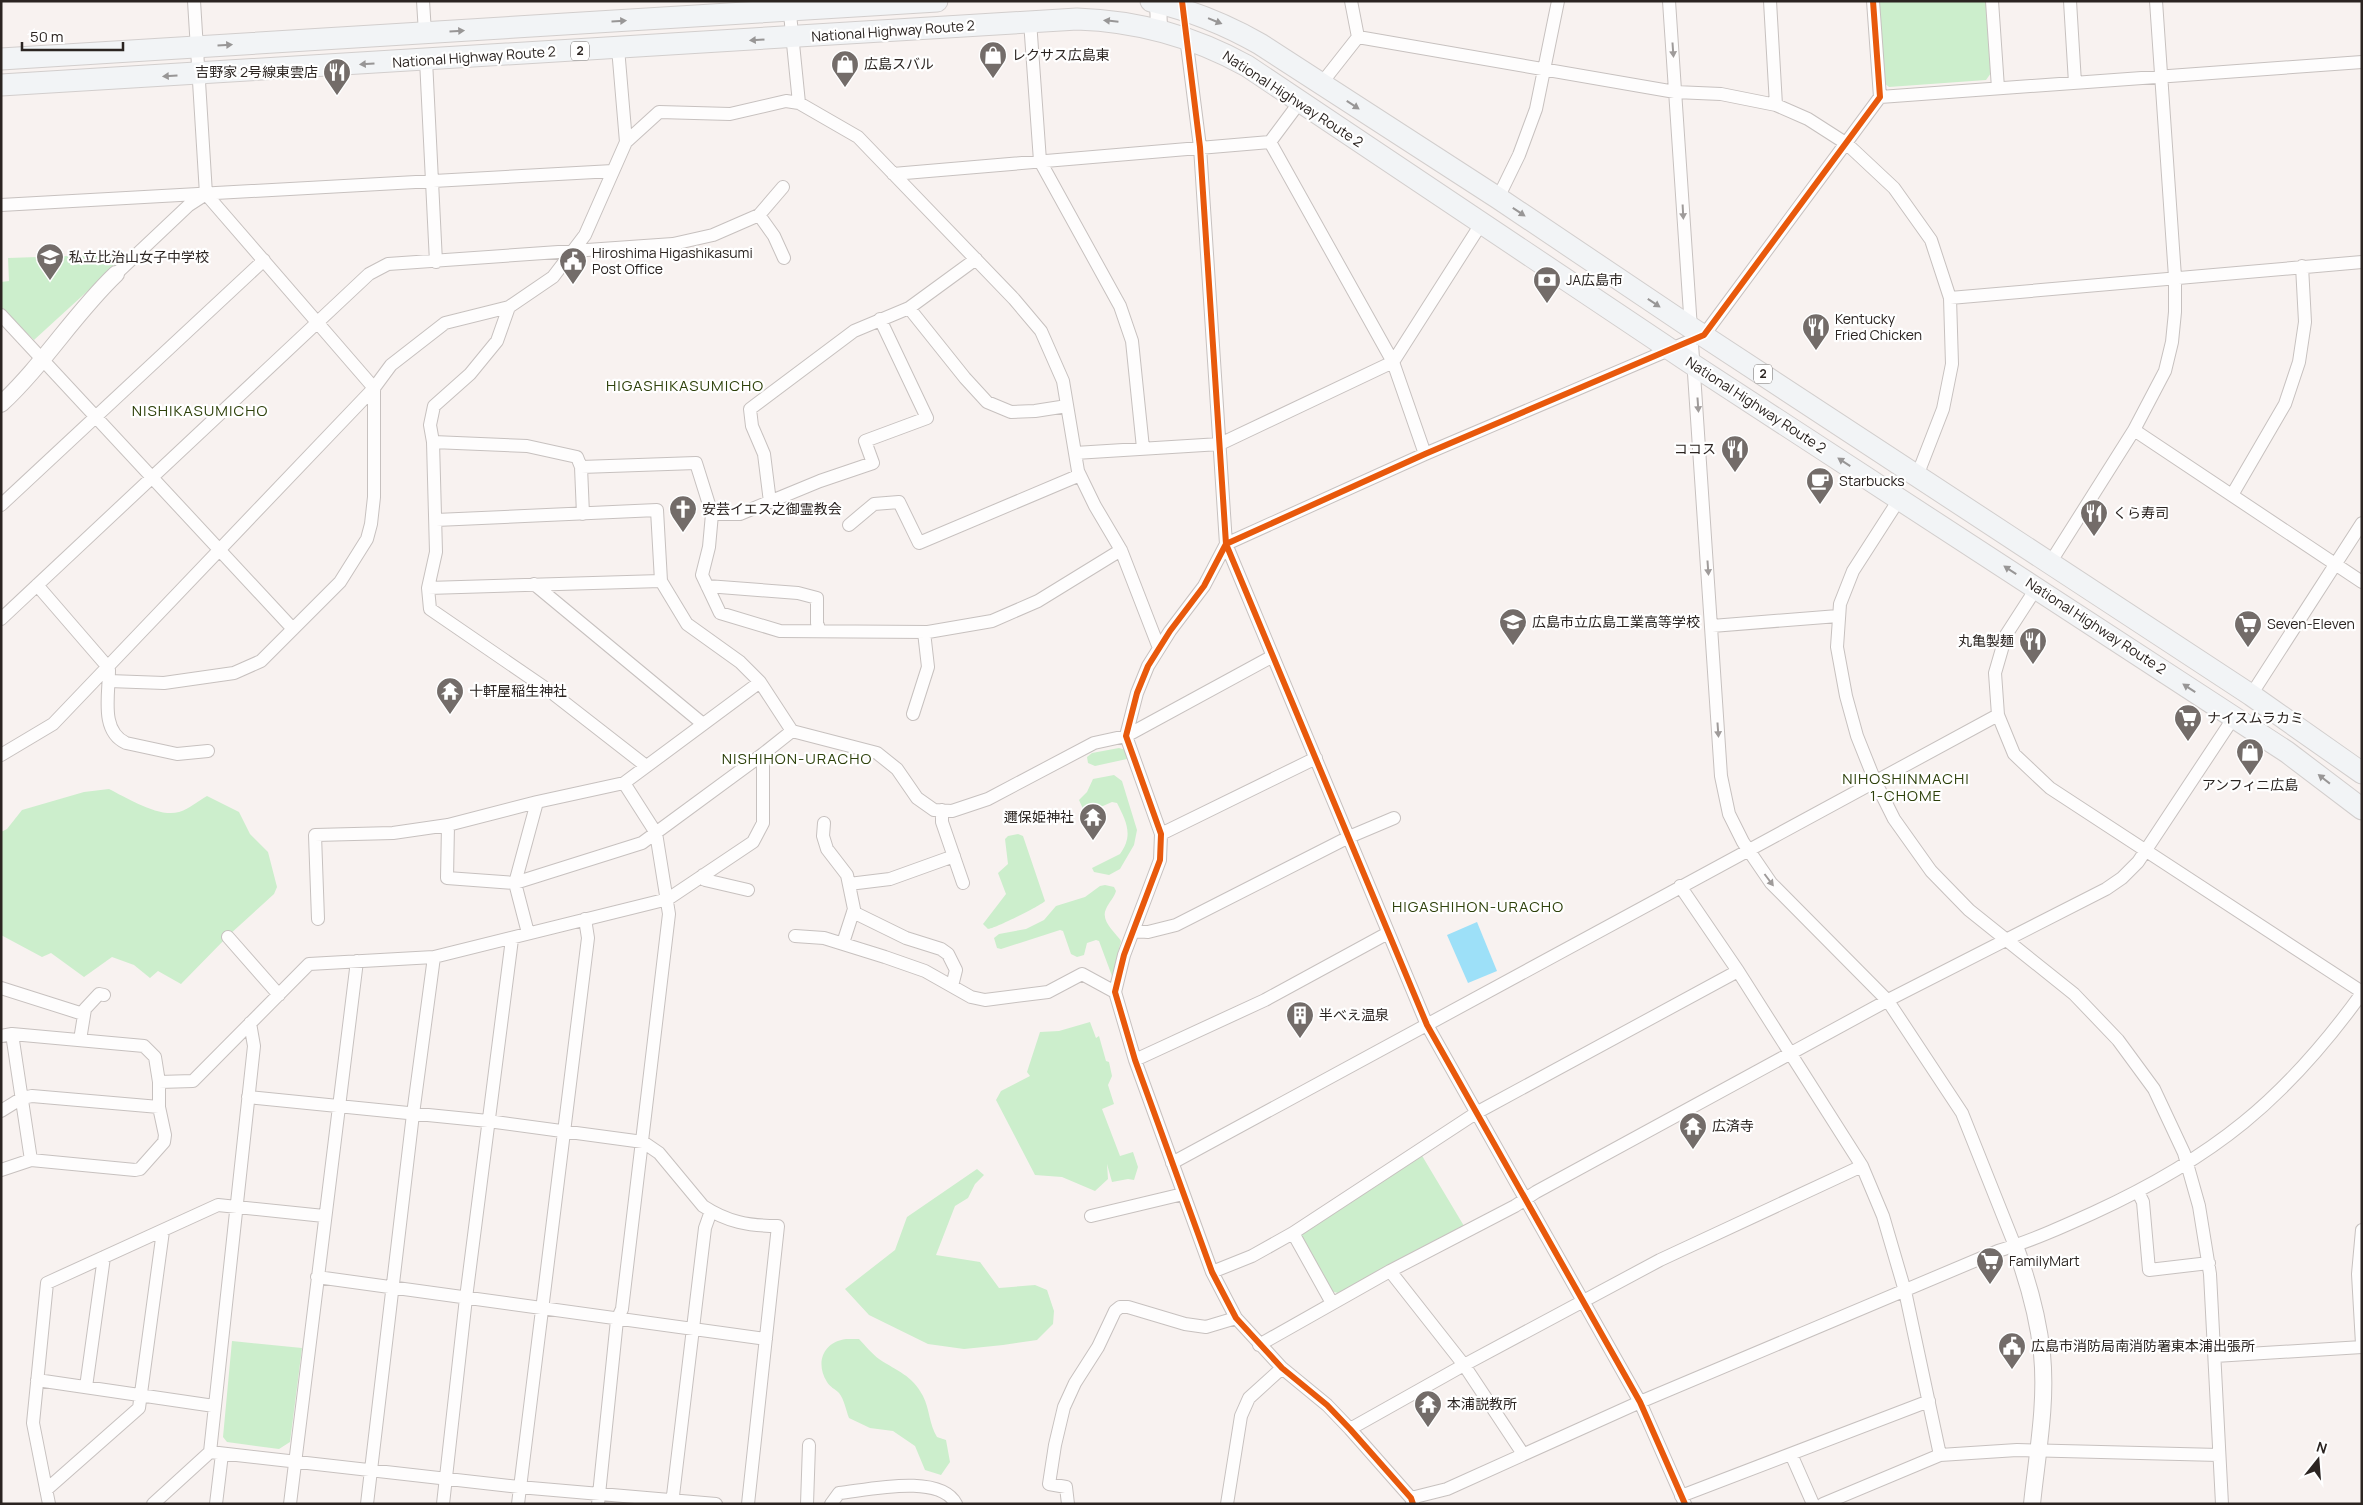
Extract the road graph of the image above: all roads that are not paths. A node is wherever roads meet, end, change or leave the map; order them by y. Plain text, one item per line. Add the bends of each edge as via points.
1 (194, 1) edge
2 (423, 1) edge
3 (937, 1) edge
4 (1350, 1) edge
5 (1558, 1) edge
6 (1669, 1) edge
7 (1770, 1) edge
8 (1873, 1) edge
9 (1992, 1) edge
10 (2070, 1) edge
11 (2156, 1) edge
12 (1156, 2) edge
13 (1185, 4) edge
14 (789, 6) edge
15 (1030, 21) junction
16 (1159, 29) junction
17 (425, 33) junction
18 (793, 37) junction
19 (1186, 37) junction
20 (1358, 37) junction
21 (197, 47) junction
22 (618, 48) junction
23 (1, 59) edge
24 (426, 60) junction
25 (2362, 62) edge
26 (1546, 69) junction
27 (199, 74) junction
28 (2161, 76) junction
29 (2075, 82) junction
30 (1321, 84) junction
31 (1, 85) edge
32 (1998, 88) junction
33 (1676, 92) junction
34 (1880, 97) junction
35 (799, 102) junction
36 (1299, 103) junction
37 (1776, 105) junction
38 (626, 142) junction
39 (1270, 142) junction
40 (1847, 144) junction
41 (1200, 147) junction
42 (1040, 161) junction
43 (613, 171) junction
44 (893, 174) junction
45 (432, 181) junction
46 (783, 187) dead end
47 (206, 194) junction
48 (1498, 198) junction
49 (1, 205) edge
50 (759, 215) junction
51 (1481, 224) junction
52 (572, 252) junction
53 (784, 258) dead end
54 (976, 259) junction
55 (264, 260) junction
56 (436, 262) junction
57 (2362, 262) edge
58 (2302, 266) junction
59 (116, 274) joint
60 (2175, 277) junction
61 (1950, 298) junction
62 (509, 307) junction
63 (909, 308) junction
64 (1, 315) edge
65 (880, 319) junction
66 (317, 324) junction
67 (1695, 334) junction
68 (1670, 348) junction
69 (43, 360) junction
70 (1392, 362) junction
71 (1695, 366) junction
72 (374, 388) junction
73 (1, 404) edge
74 (1067, 406) junction
75 (97, 417) junction
76 (2134, 430) junction
77 (433, 442) junction
78 (1220, 444) junction
79 (1143, 448) junction
80 (1075, 453) junction
81 (1425, 454) junction
82 (581, 467) junction
83 (1080, 475) junction
84 (1917, 476) junction
85 (152, 478) junction
86 (2232, 495) junction
87 (1900, 498) junction
88 (770, 502) junction
89 (1, 505) edge
90 (584, 514) junction
91 (712, 514) junction
92 (436, 520) junction
93 (2362, 523) edge
94 (848, 525) dead end
95 (1226, 544) junction
96 (220, 550) junction
97 (1121, 550) junction
98 (2050, 563) junction
99 (2336, 564) junction
100 (660, 581) junction
101 (2362, 582) edge
102 (534, 584) junction
103 (37, 585) junction
104 (707, 586) junction
105 (2037, 587) junction
106 (428, 588) junction
107 (1838, 616) junction
108 (1, 619) edge
109 (1712, 626) junction
110 (293, 628) junction
111 (820, 631) junction
112 (924, 632) junction
113 (1159, 648) junction
114 (1273, 656) junction
115 (107, 666) junction
116 (109, 681) junction
117 (760, 682) junction
118 (2251, 695) junction
119 (913, 714) dead end
120 (1998, 715) junction
121 (2234, 717) junction
122 (703, 724) junction
123 (792, 731) junction
124 (1126, 736) junction
125 (208, 751) dead end
126 (763, 754) junction
127 (1, 755) edge
128 (1316, 758) junction
129 (646, 766) junction
130 (2362, 774) edge
131 (1875, 781) junction
132 (624, 783) junction
133 (537, 802) junction
134 (2362, 809) edge
135 (942, 810) junction
136 (1394, 818) dead end
137 (824, 823) dead end
138 (448, 825) junction
139 (656, 833) junction
140 (1161, 834) junction
141 (1349, 837) junction
142 (1748, 849) junction
143 (2146, 850) junction
144 (954, 856) junction
145 (703, 875) junction
146 (515, 883) junction
147 (963, 883) dead end
148 (849, 884) junction
149 (1680, 886) junction
150 (748, 890) dead end
151 (668, 899) junction
152 (853, 912) junction
153 (318, 919) dead end
154 (586, 919) junction
155 (1134, 931) junction
156 (528, 933) junction
157 (1388, 933) junction
158 (795, 936) dead end
159 (228, 937) dead end
160 (512, 939) junction
161 (2006, 940) junction
162 (843, 943) junction
163 (434, 957) junction
164 (357, 961) junction
165 (1738, 971) junction
166 (952, 986) junction
167 (1, 988) edge
168 (1115, 992) junction
169 (2362, 992) edge
170 (104, 995) dead end
171 (278, 995) junction
172 (1888, 1001) junction
173 (83, 1014) junction
174 (250, 1023) junction
175 (1426, 1025) junction
176 (6, 1035) edge
177 (80, 1040) junction
178 (1791, 1055) junction
179 (1135, 1060) junction
180 (158, 1082) junction
181 (248, 1097) junction
182 (22, 1098) junction
183 (338, 1106) junction
184 (159, 1107) junction
185 (1, 1110) edge
186 (1476, 1113) junction
187 (413, 1114) junction
188 (488, 1121) junction
189 (565, 1132) junction
190 (643, 1142) junction
191 (31, 1160) junction
192 (1172, 1163) junction
193 (2187, 1164) junction
194 (1862, 1166) junction
195 (1, 1170) edge
196 (2138, 1192) junction
197 (1183, 1194) junction
198 (1525, 1199) junction
199 (235, 1206) junction
200 (711, 1211) junction
201 (324, 1216) junction
202 (1091, 1216) dead end
203 (2362, 1230) edge
204 (163, 1231) junction
205 (1293, 1233) junction
206 (2015, 1246) junction
207 (104, 1257) junction
208 (2209, 1263) junction
209 (1390, 1271) junction
210 (1212, 1272) junction
211 (317, 1277) junction
212 (393, 1286) junction
213 (1905, 1291) junction
214 (466, 1298) junction
215 (1583, 1301) junction
216 (1332, 1302) junction
217 (543, 1309) junction
218 (1236, 1318) junction
219 (617, 1320) junction
220 (694, 1330) junction
221 (766, 1339) junction
222 (1259, 1345) junction
223 (2362, 1345) edge
224 (2215, 1356) junction
225 (1464, 1365) junction
226 (1282, 1368) junction
227 (38, 1380) junction
228 (86, 1387) junction
229 (141, 1396) junction
230 (1929, 1400) junction
231 (1640, 1402) junction
232 (214, 1406) junction
233 (1350, 1429) junction
234 (809, 1445) dead end
235 (2038, 1450) junction
236 (216, 1453) junction
237 (1523, 1454) junction
238 (1791, 1454) junction
239 (1940, 1455) junction
240 (2220, 1455) junction
241 (296, 1462) junction
242 (370, 1470) junction
243 (446, 1478) junction
244 (519, 1487) junction
245 (46, 1490) junction
246 (598, 1499) edge
247 (1683, 1500) edge
248 (1412, 1501) edge
249 (672, 1502) edge
250 (49, 1504) edge
251 (153, 1504) edge
252 (216, 1504) edge
253 (290, 1504) edge
254 (367, 1504) edge
255 (443, 1504) edge
256 (518, 1504) edge
257 (716, 1504) edge
258 (748, 1504) edge
259 (807, 1504) edge
260 (831, 1504) edge
261 (956, 1504) edge
262 (1068, 1504) edge
263 (1227, 1504) edge
264 (1813, 1504) edge
265 (1823, 1504) edge
266 (2032, 1504) edge
267 (2222, 1504) edge

1 - 21 street
2 - 17 street
3 - 14 highway, National Highway Route 2 / 2
4 - 20 street
5 - 26 street
6 -> 33 street
7 - 37 street
8 - 34 street
9 - 32 street
10 - 29 street
11 - 28 street
12 - 13 highway, National Highway Route 2 / 2
12 - 16 street
13 - 19 street
13 -> 30 highway, National Highway Route 2 / 2 via 1245,35
17 -> 14 highway, National Highway Route 2 / 2
14 - 18 street
16 -> 15 highway, National Highway Route 2 / 2 via 1093,19
15 - 18 highway, National Highway Route 2 / 2
15 - 42 street
16 - 19 highway, National Highway Route 2 / 2
21 -> 17 highway, National Highway Route 2 / 2
18 -> 22 highway, National Highway Route 2 / 2
18 - 35 street
19 - 36 highway, National Highway Route 2 / 2 via 1246,66
19 - 41 street
20 - 26 street
20 - 30 street
21 - 23 highway, National Highway Route 2 / 2
21 - 27 street
22 - 24 highway, National Highway Route 2 / 2
22 - 38 street
24 -> 27 highway, National Highway Route 2 / 2
24 - 45 street
25 - 28 street
26 - 33 street
26 - 48 street via 1533,118
27 -> 31 highway, National Highway Route 2 / 2
27 - 47 street
28 - 29 street
28 - 60 street
29 - 32 street
30 -> 48 highway, National Highway Route 2 / 2
32 - 34 street
33 - 37 street via 1721,94
33 -> 67 street
34 - 40 street
35 - 38 street via 786,101 730,114 659,112
35 - 44 street via 858,137
36 - 39 street
36 - 51 highway, National Highway Route 2 / 2
37 - 40 street via 1808,119
38 - 43 street
39 - 41 street
39 - 70 street
40 - 61 street via 1894,188 1931,240
40 - 67 street
41 - 42 street
41 - 78 street
42 - 44 street
42 - 79 street via 1120,306 1132,342
43 - 45 street
43 - 52 street via 585,235
44 - 54 street
45 - 47 street
45 - 56 street
46 - 50 street
47 - 49 street
47 - 55 street
47 - 59 street
48 -> 67 highway, National Highway Route 2 / 2
50 - 52 street via 714,235 673,244
50 - 53 street
51 - 68 highway, National Highway Route 2 / 2
51 - 70 street
52 - 56 street
52 - 62 street via 553,277
54 - 63 street
54 - 74 street via 1041,331 1063,381
55 - 66 street
55 - 75 street
56 - 66 street via 388,264 369,274
57 - 58 street
58 - 60 street
58 - 86 street via 2305,322 2300,362 2285,404
59 - 69 street via 81,311
60 - 61 street
60 - 76 street via 2172,342 2165,372
61 - 84 street via 1952,364 1943,409
62 - 72 street via 444,323 391,365
62 - 77 street via 497,341 470,374 434,406 430,425
63 - 65 street
63 - 74 street via 987,402 1012,412
64 - 69 street
65 - 88 street via 854,331 750,409 752,426 764,454
65 - 88 street via 927,418 865,441 873,463
66 - 72 street
66 - 85 street
67 - 68 street
67 - 71 street
67 - 84 highway, National Highway Route 2 / 2
68 - 71 highway, National Highway Route 2 / 2
68 - 81 street
69 - 73 street
69 - 75 street
70 - 78 street
70 - 81 street
87 -> 71 highway, National Highway Route 2 / 2
71 -> 109 street
72 - 96 street
72 - 110 street via 374,497 366,539 340,582
74 - 80 street
75 - 85 street
75 - 89 street
76 - 86 street
76 - 98 street
77 - 82 street via 527,446 577,458
77 - 92 street
78 - 79 street
78 - 95 street
79 - 80 street
80 - 83 street
81 - 95 street
82 - 90 street
82 - 91 street via 696,463
83 - 94 street via 919,543 899,502 874,504
83 - 97 street
84 - 98 highway, National Highway Route 2 / 2
85 - 96 street
85 - 103 street
86 - 99 street
105 -> 87 highway, National Highway Route 2 / 2
87 - 107 street via 1853,571
88 - 91 street via 740,514
90 - 92 street
90 - 100 street via 657,510
91 - 104 street via 702,575
92 - 106 street via 436,552
93 - 99 street
95 - 113 street via 1204,586
95 - 114 street
96 - 110 street
96 - 115 street
97 - 112 street via 1038,600 992,621
97 - 113 street
98 - 118 highway, National Highway Route 2 / 2
99 - 101 street
99 - 118 street
100 - 102 street
100 - 117 street via 687,624 740,662
102 - 106 street
102 - 122 street
103 - 108 street
103 - 115 street
104 - 111 street via 720,613 780,631
104 - 111 street via 798,593 817,598
105 - 120 street via 2006,635 1995,673
121 -> 105 highway, National Highway Route 2 / 2
106 - 129 street via 430,609 552,692
107 - 109 street
107 - 131 street via 1837,647 1846,696 1857,736
109 -> 142 street via 1721,776 1729,814
110 - 116 street via 261,661 234,673 164,683
111 - 112 street
112 - 119 street via 928,667
113 - 124 street via 1137,692
114 - 124 street
114 - 128 street
115 - 116 street
115 - 127 street via 54,724
116 - 125 street via 108,719 118,740 177,754
117 - 122 street
117 - 123 street
118 - 130 highway, National Highway Route 2 / 2
120 - 131 street
120 - 143 street via 2014,754 2050,788
134 -> 121 highway, National Highway Route 2 / 2 via 2313,770
121 - 143 street
122 - 129 street
123 - 126 street
123 - 135 street via 878,753 897,769 917,798 934,810
124 - 135 street via 1094,743 988,799 952,811
124 - 140 street
126 - 139 street
126 - 145 street via 763,824 753,842
128 - 140 street
128 - 141 street
129 - 132 street
131 - 142 street
131 - 161 street via 1894,819 1931,871 1969,910
132 - 133 street
132 - 139 street
133 - 138 street
133 - 146 street
135 - 144 street via 942,822
136 - 141 street
137 - 148 street via 827,849 847,875
138 - 146 street via 447,878
138 - 153 street via 393,833 316,835
139 - 146 street via 642,843
139 - 151 street
140 - 155 street via 1160,860
141 - 155 street via 1176,925 1148,932
141 - 157 street
142 - 149 street
142 -> 172 street via 1771,883
143 - 161 street via 2130,870 2106,889
143 - 169 street
144 - 147 street
144 - 148 street via 890,879
145 - 150 street via 705,880
145 - 151 street
146 - 156 street
148 - 152 street
149 - 165 street
149 - 175 street
151 - 154 street
151 - 190 street via 669,914
152 - 162 street
152 - 166 street via 948,954 956,970
154 - 156 street
154 - 189 street via 588,938
155 - 168 street
156 - 160 street
157 - 175 street
157 - 179 street via 1265,1000
158 - 162 street
159 - 171 street
160 - 163 street
160 - 188 street
161 - 172 street
161 - 193 street via 2074,994 2118,1040 2154,1089
162 - 166 street via 925,971
163 - 164 street
163 - 187 street
164 - 171 street via 309,964
164 - 183 street
165 - 178 street
165 - 186 street
166 - 168 street via 971,997 985,1000 1048,992 1082,974
167 - 173 street
168 - 179 street
169 - 193 street via 2333,1032 2263,1108
170 - 173 street via 99,994 92,1000
171 - 174 street
172 - 178 street
172 - 206 street via 1962,1113
173 - 177 street
174 - 180 street via 193,1082
174 - 181 street via 254,1046
175 - 186 street
175 - 192 street
176 - 177 street
176 - 182 street
177 - 180 street via 144,1046 155,1057
178 - 194 street
178 - 198 street
179 - 192 street
180 - 184 street
181 - 183 street
181 - 199 street
182 - 184 street via 32,1096
182 - 185 street
182 - 191 street
183 - 187 street
183 - 201 street
184 - 191 street via 164,1142 140,1169
186 - 198 street
186 - 205 street
187 - 188 street
187 - 212 street
188 - 189 street
188 - 214 street
189 - 190 street
189 - 217 street
190 - 200 street via 659,1153 703,1206
190 - 219 street via 622,1309
191 - 195 street
192 - 197 street
193 - 196 street
193 - 208 street via 2199,1206
194 - 213 street via 1883,1216
194 - 215 street via 1660,1260
196 - 206 street
196 - 208 street via 2143,1202 2149,1270
197 - 202 street
197 - 210 street
198 - 209 street
198 - 215 street
199 - 201 street
199 - 204 street via 218,1205
199 - 232 street
200 - 220 street via 705,1228
200 - 221 street via 735,1222 778,1226
201 - 211 street
203 - 223 street via 2358,1274
204 - 207 street
204 - 229 street
205 - 210 street via 1252,1256
205 - 216 street
206 - 213 street
206 - 235 street via 2029,1286 2042,1355
207 - 227 street via 47,1282
207 - 228 street
208 - 224 street
209 - 216 street
209 - 225 street
210 - 218 street
211 - 212 street
211 - 241 street
212 - 214 street
212 - 242 street
213 - 230 street
213 - 231 street
214 - 217 street
214 - 243 street
215 - 225 street
215 - 231 street
216 - 222 street
217 - 219 street
217 - 244 street
218 - 222 street
218 - 262 street via 1206,1327 1128,1307 1120,1307 1115,1312 1075,1383 1064,1407 1054,1445 1049,1484 1066,1487
219 - 220 street
219 - 246 street
220 - 221 street
220 - 249 street
221 - 258 street
222 - 226 street
223 - 224 street
224 - 240 street
225 - 233 street
225 - 237 street
226 - 233 street via 1327,1405
226 - 263 street via 1249,1398 1241,1416
227 - 228 street
227 - 245 street via 33,1423
228 - 229 street
229 - 232 street
229 - 245 street via 139,1408
230 - 238 street
230 - 239 street
231 - 237 street
231 - 247 street
232 - 236 street
233 - 248 street
234 - 259 street
235 - 239 street
235 - 240 street
235 - 266 street
236 - 241 street
236 - 251 street
236 - 252 street
237 - 248 street via 1447,1489
238 - 247 street
238 - 264 street
239 - 265 street
240 - 267 street
241 - 242 street
241 - 253 street
242 - 243 street
242 - 254 street
243 - 244 street
243 - 255 street
244 - 246 street
244 - 256 street
245 - 250 street
246 - 249 street
249 - 257 street
260 - 261 street via 839,1493 924,1484 941,1490

